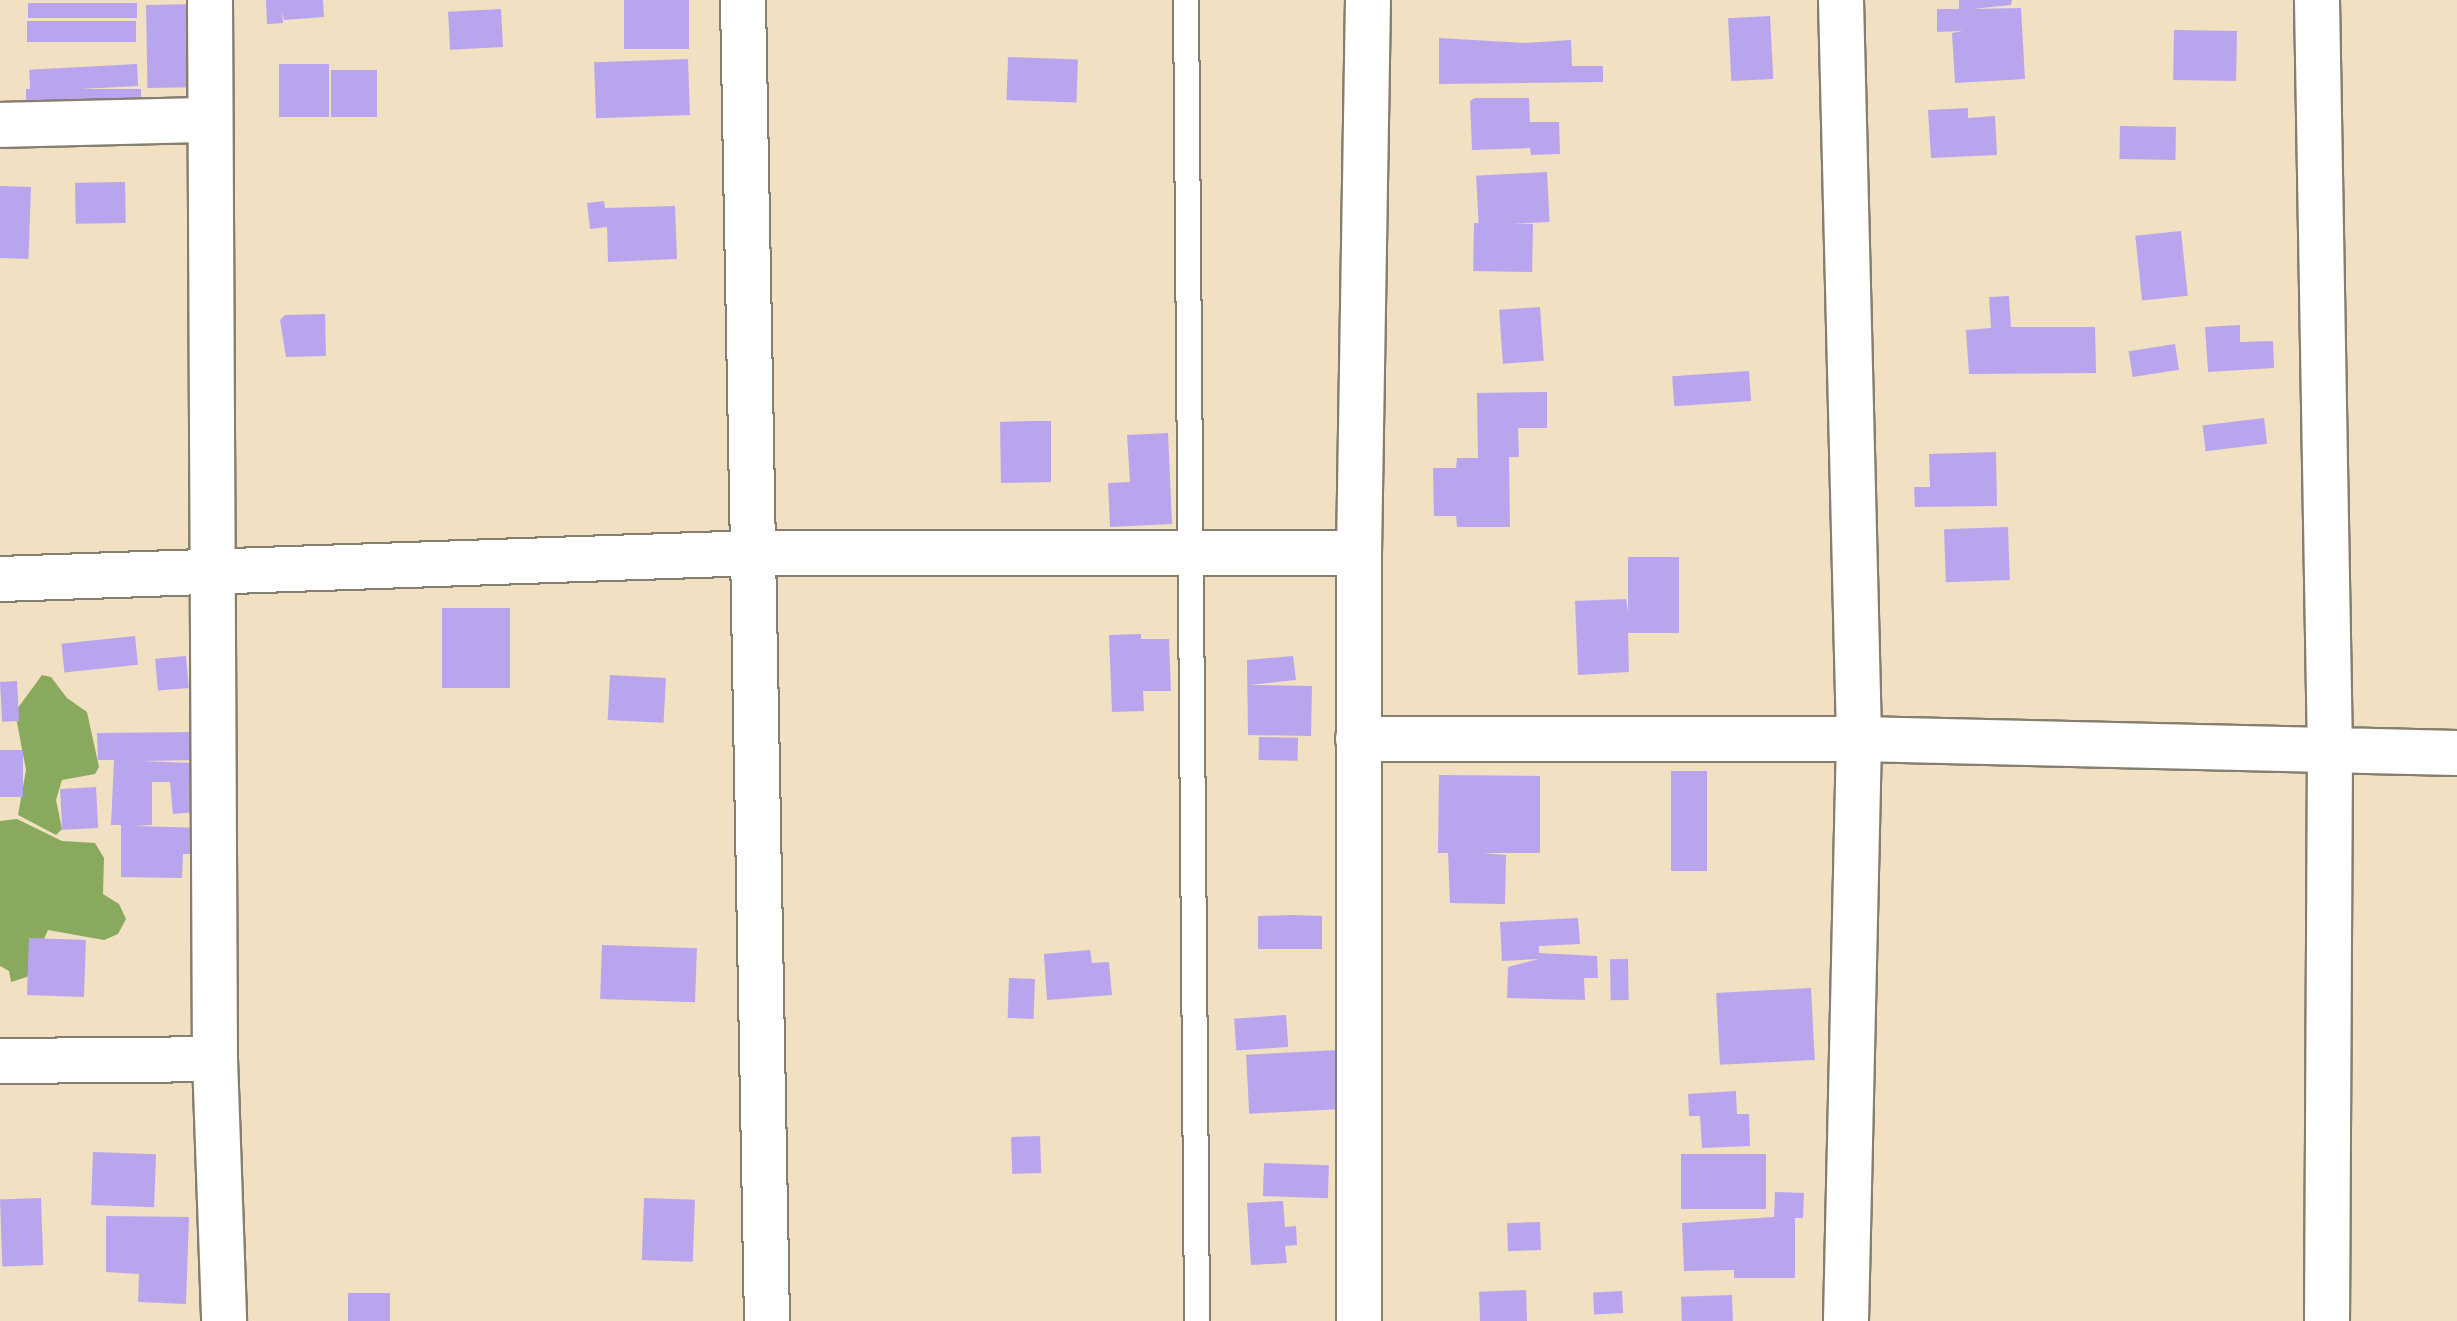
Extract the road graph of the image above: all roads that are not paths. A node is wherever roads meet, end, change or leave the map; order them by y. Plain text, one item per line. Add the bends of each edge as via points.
1 (210, 0) edge
2 (743, 0) edge
3 (1186, 0) edge
4 (1368, 0) edge
5 (1841, 0) edge
6 (2317, 0) edge
7 (210, 120) junction
8 (0, 125) edge
9 (754, 553) junction
10 (1189, 553) junction
11 (1359, 553) junction
12 (214, 575) junction
13 (0, 579) edge
14 (1358, 739) junction
15 (1859, 739) junction
16 (2330, 750) junction
17 (2457, 753) edge
18 (215, 1059) junction
19 (0, 1061) edge
20 (224, 1321) edge
21 (767, 1321) edge
22 (1197, 1321) edge
23 (1359, 1321) edge
24 (1846, 1321) edge
25 (2327, 1321) edge

1 - 7 street
2 - 9 street
3 - 10 lane
4 - 11 street
5 - 15 street
6 - 16 street
7 - 8 street
7 - 12 street
9 - 10 street
9 - 12 street
9 - 21 street
10 - 11 street
10 - 22 lane
11 - 14 street
12 - 13 street
12 - 18 street
14 - 15 street
14 - 23 street
15 - 16 street
15 - 24 street
16 - 17 street
16 - 25 street
18 - 19 street
18 - 20 street

